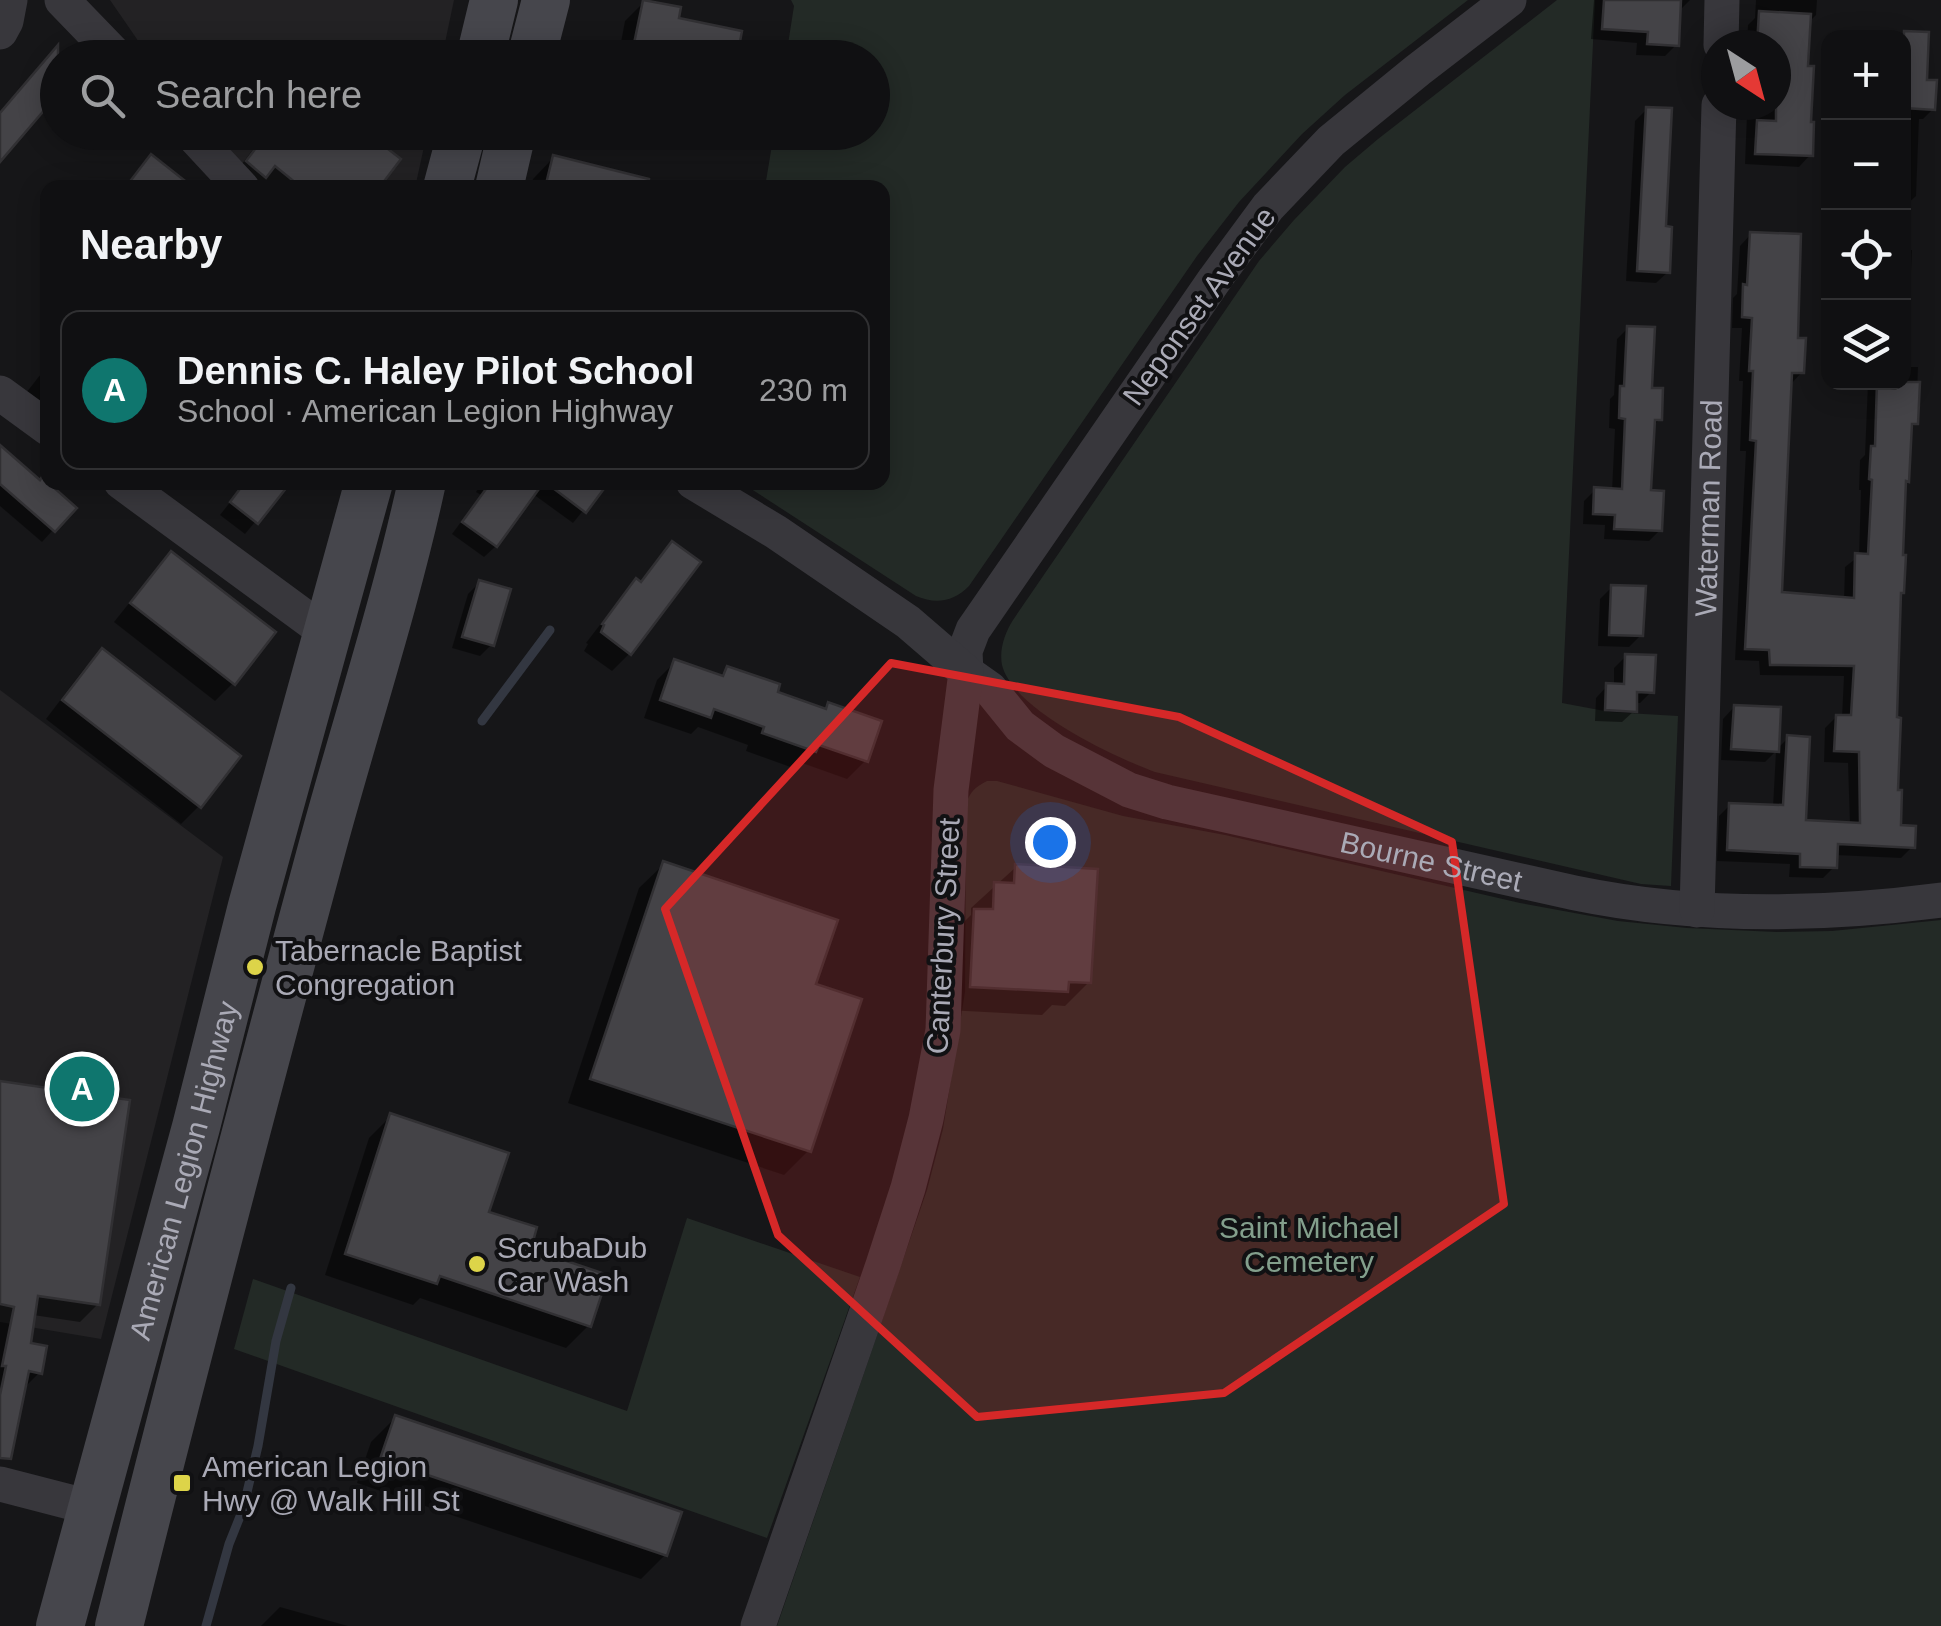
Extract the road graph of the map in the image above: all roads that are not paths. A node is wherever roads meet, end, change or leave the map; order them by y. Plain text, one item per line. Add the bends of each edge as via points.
1 (10, 0) edge
2 (494, 0) edge
3 (546, 0) edge
4 (1509, 0) edge
5 (1722, 0) edge
6 (67, 6) edge
7 (1721, 30) edge
8 (0, 32) edge
9 (100, 40) edge
10 (484, 40) edge
11 (536, 40) edge
12 (1719, 120) edge
13 (207, 150) edge
14 (457, 150) edge
15 (508, 150) edge
16 (235, 180) edge
17 (448, 180) edge
18 (501, 180) edge
19 (0, 394) edge
20 (40, 422) edge
21 (133, 490) edge
22 (366, 490) edge
23 (420, 490) edge
24 (707, 490) edge
25 (328, 634) junction
26 (966, 672) junction
27 (1941, 900) edge
28 (1697, 910) junction
29 (0, 1484) edge
30 (93, 1508) junction
31 (60, 1626) edge
32 (119, 1626) edge
33 (758, 1626) edge

1 - 8 street
2 - 10 main road
3 - 11 main road
4 - 26 street, Neponset Avenue via 1331,142 1268,207 973,630
5 - 7 street
6 - 9 street
12 - 28 street, Waterman Road
13 - 16 street
14 - 17 main road
15 - 18 main road
19 - 20 street
21 - 25 street
22 - 25 main road, American Legion Highway
23 - 32 main road, American Legion Highway via 230,1187
24 - 26 street via 908,622
25 - 30 main road, American Legion Highway
26 - 28 street, Bourne Street via 1042,743 1148,796 1589,896
26 - 33 street, Canterbury Street via 951,790 943,1030 926,1119 890,1246
27 - 28 street, Bourne Street via 1808,912
29 - 30 street
30 - 31 main road, American Legion Highway

